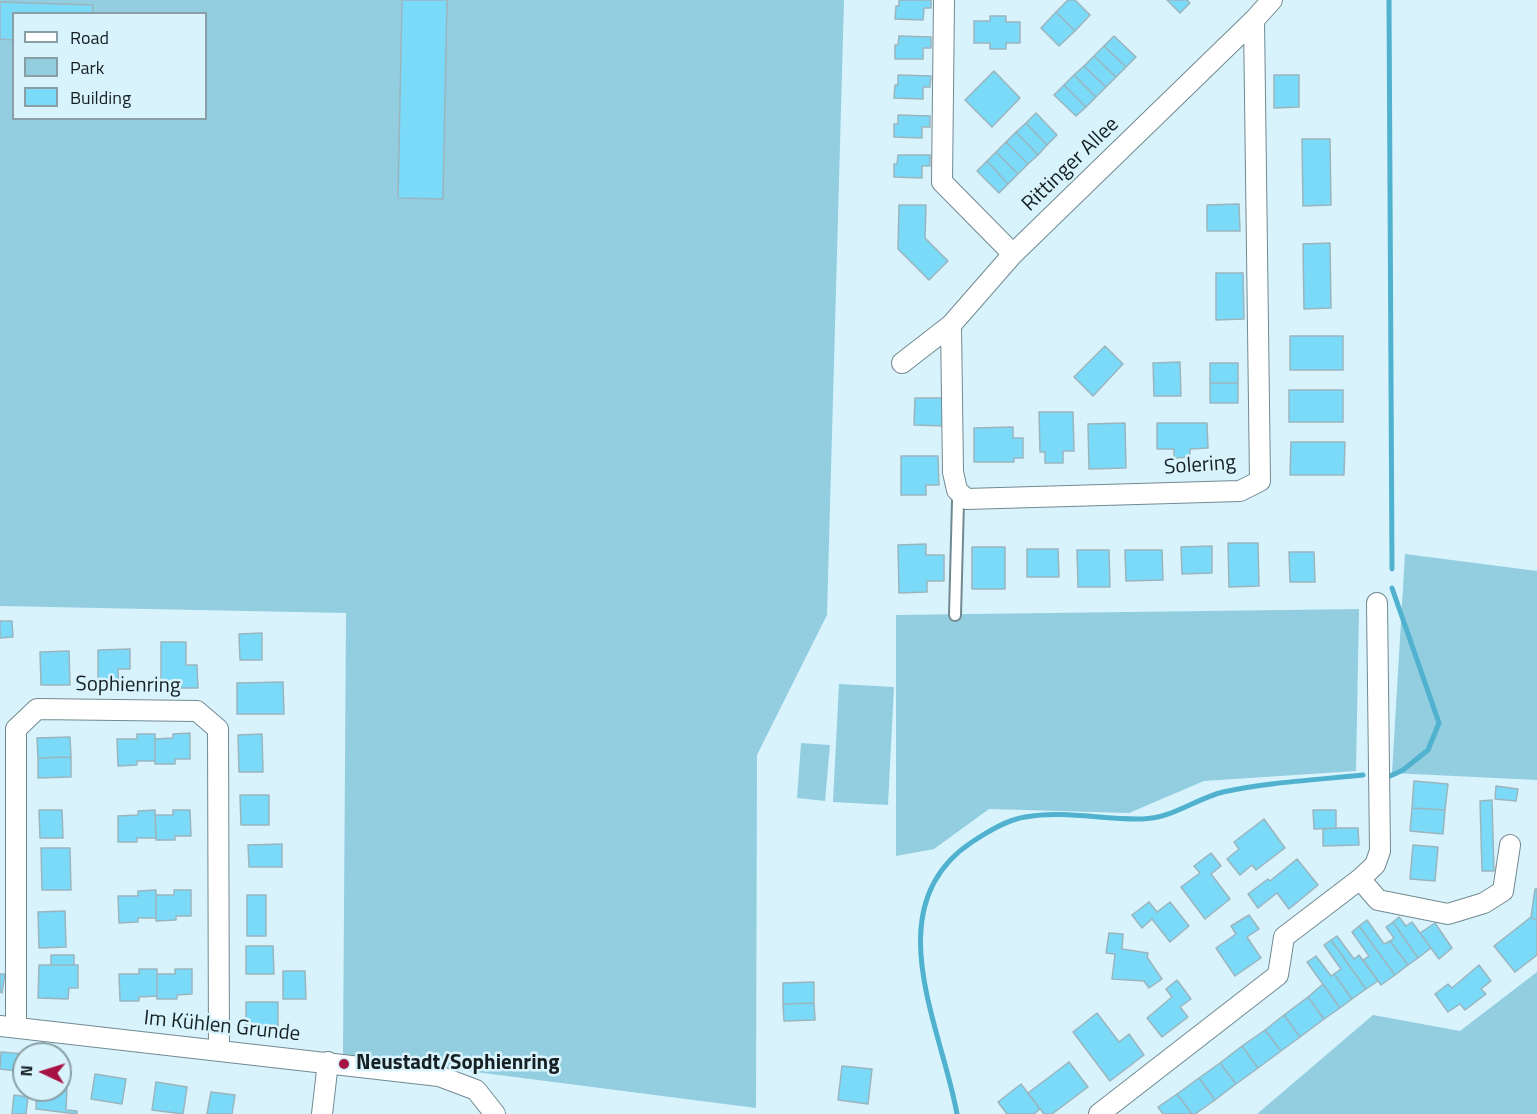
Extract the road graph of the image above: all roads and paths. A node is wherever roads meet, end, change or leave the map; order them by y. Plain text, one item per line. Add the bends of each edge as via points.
1 (944, 0) edge
2 (1272, 0) edge
3 (1254, 20) junction
4 (1013, 254) junction
5 (951, 325) junction
6 (902, 363) dead end
7 (962, 495) junction
8 (1377, 603) dead end
9 (955, 615) dead end
10 (1510, 845) dead end
11 (1360, 879) junction
12 (8, 1026) edge
13 (219, 1051) junction
14 (328, 1062) junction
15 (322, 1114) edge
16 (495, 1114) edge
17 (1099, 1114) edge

1 - 4 street via 942,182
2 - 3 street, Rittinger Allee
3 - 4 street, Rittinger Allee
3 - 7 street, Solering via 1260,481 1240,490 977,499
4 - 5 street, Rittinger Allee
5 - 6 street, Rittinger Allee
5 - 7 street via 954,472 957,490
7 - 9 lane via 958,501
8 - 11 street via 1380,851 1376,865
10 - 11 street via 1503,891 1453,919 1378,900
11 - 17 street via 1284,937 1278,975
12 - 13 street, Im Kühlen Grunde
12 - 13 street, Sophienring via 16,729 37,709 197,711 218,729
13 - 14 street, Im Kühlen Grunde
14 - 15 street
14 - 16 street, Im Kühlen Grunde via 439,1077 476,1090

